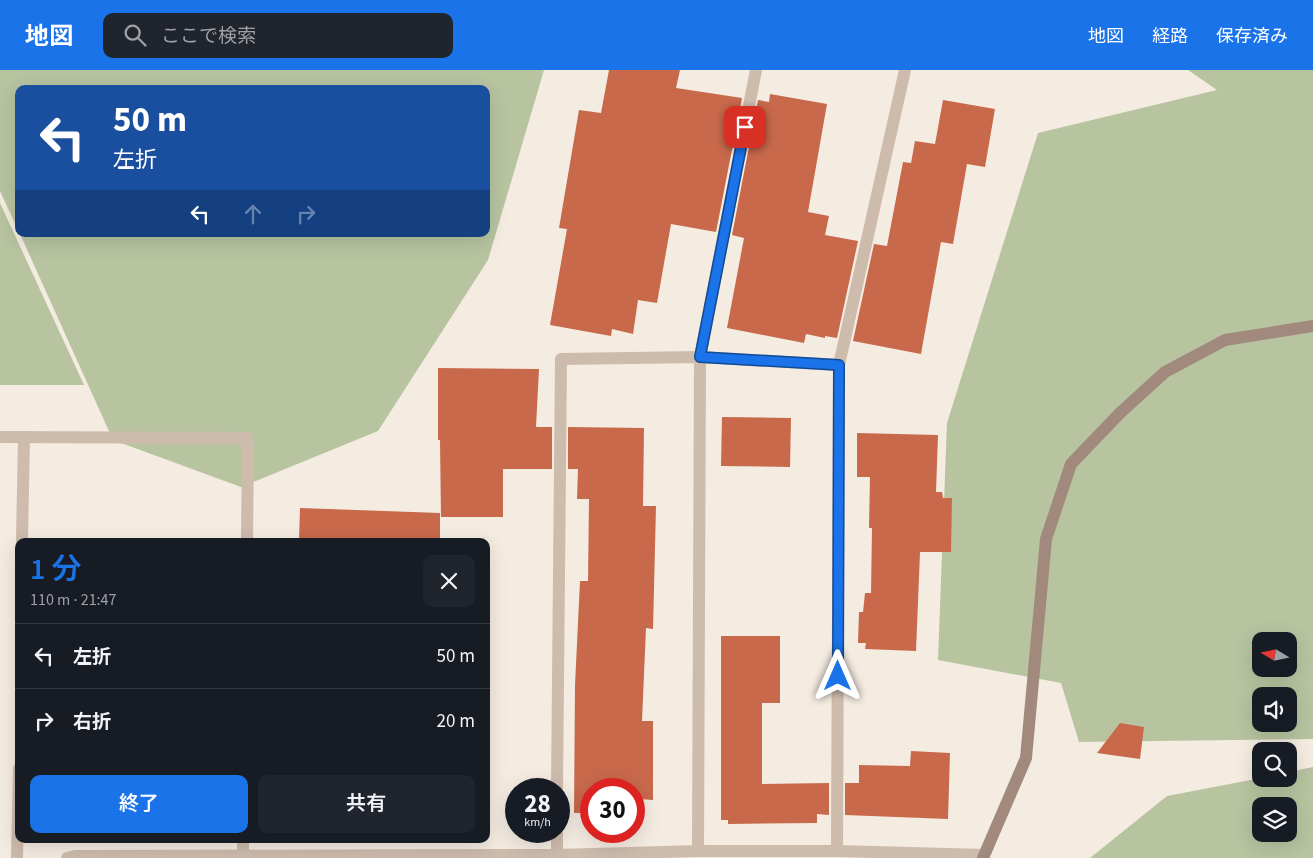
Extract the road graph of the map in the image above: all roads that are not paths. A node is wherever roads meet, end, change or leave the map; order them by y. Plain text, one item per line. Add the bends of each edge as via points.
1 (756, 70) edge
2 (905, 70) edge
3 (1313, 326) edge
4 (700, 357) junction
5 (839, 365) junction
6 (0, 437) edge
7 (24, 437) junction
8 (22, 538) edge
9 (247, 538) edge
10 (557, 778) edge
11 (17, 843) edge
12 (243, 843) edge
13 (557, 843) edge
14 (698, 851) junction
15 (837, 851) junction
16 (557, 854) junction
17 (243, 856) junction
18 (984, 857) edge
19 (17, 858) edge
20 (67, 858) edge

1 - 4 street
2 - 5 street
3 - 18 street via 1225,340 1165,372 1120,412 1071,464 1046,539 1026,758
4 - 5 street
4 - 10 street via 560,359
4 - 14 street
5 - 15 street
6 - 7 street
7 - 8 street
7 - 9 street via 248,438
11 - 19 street
12 - 17 street
13 - 16 street
14 - 15 street
14 - 16 street
15 - 18 street
16 - 17 street
17 - 20 street

